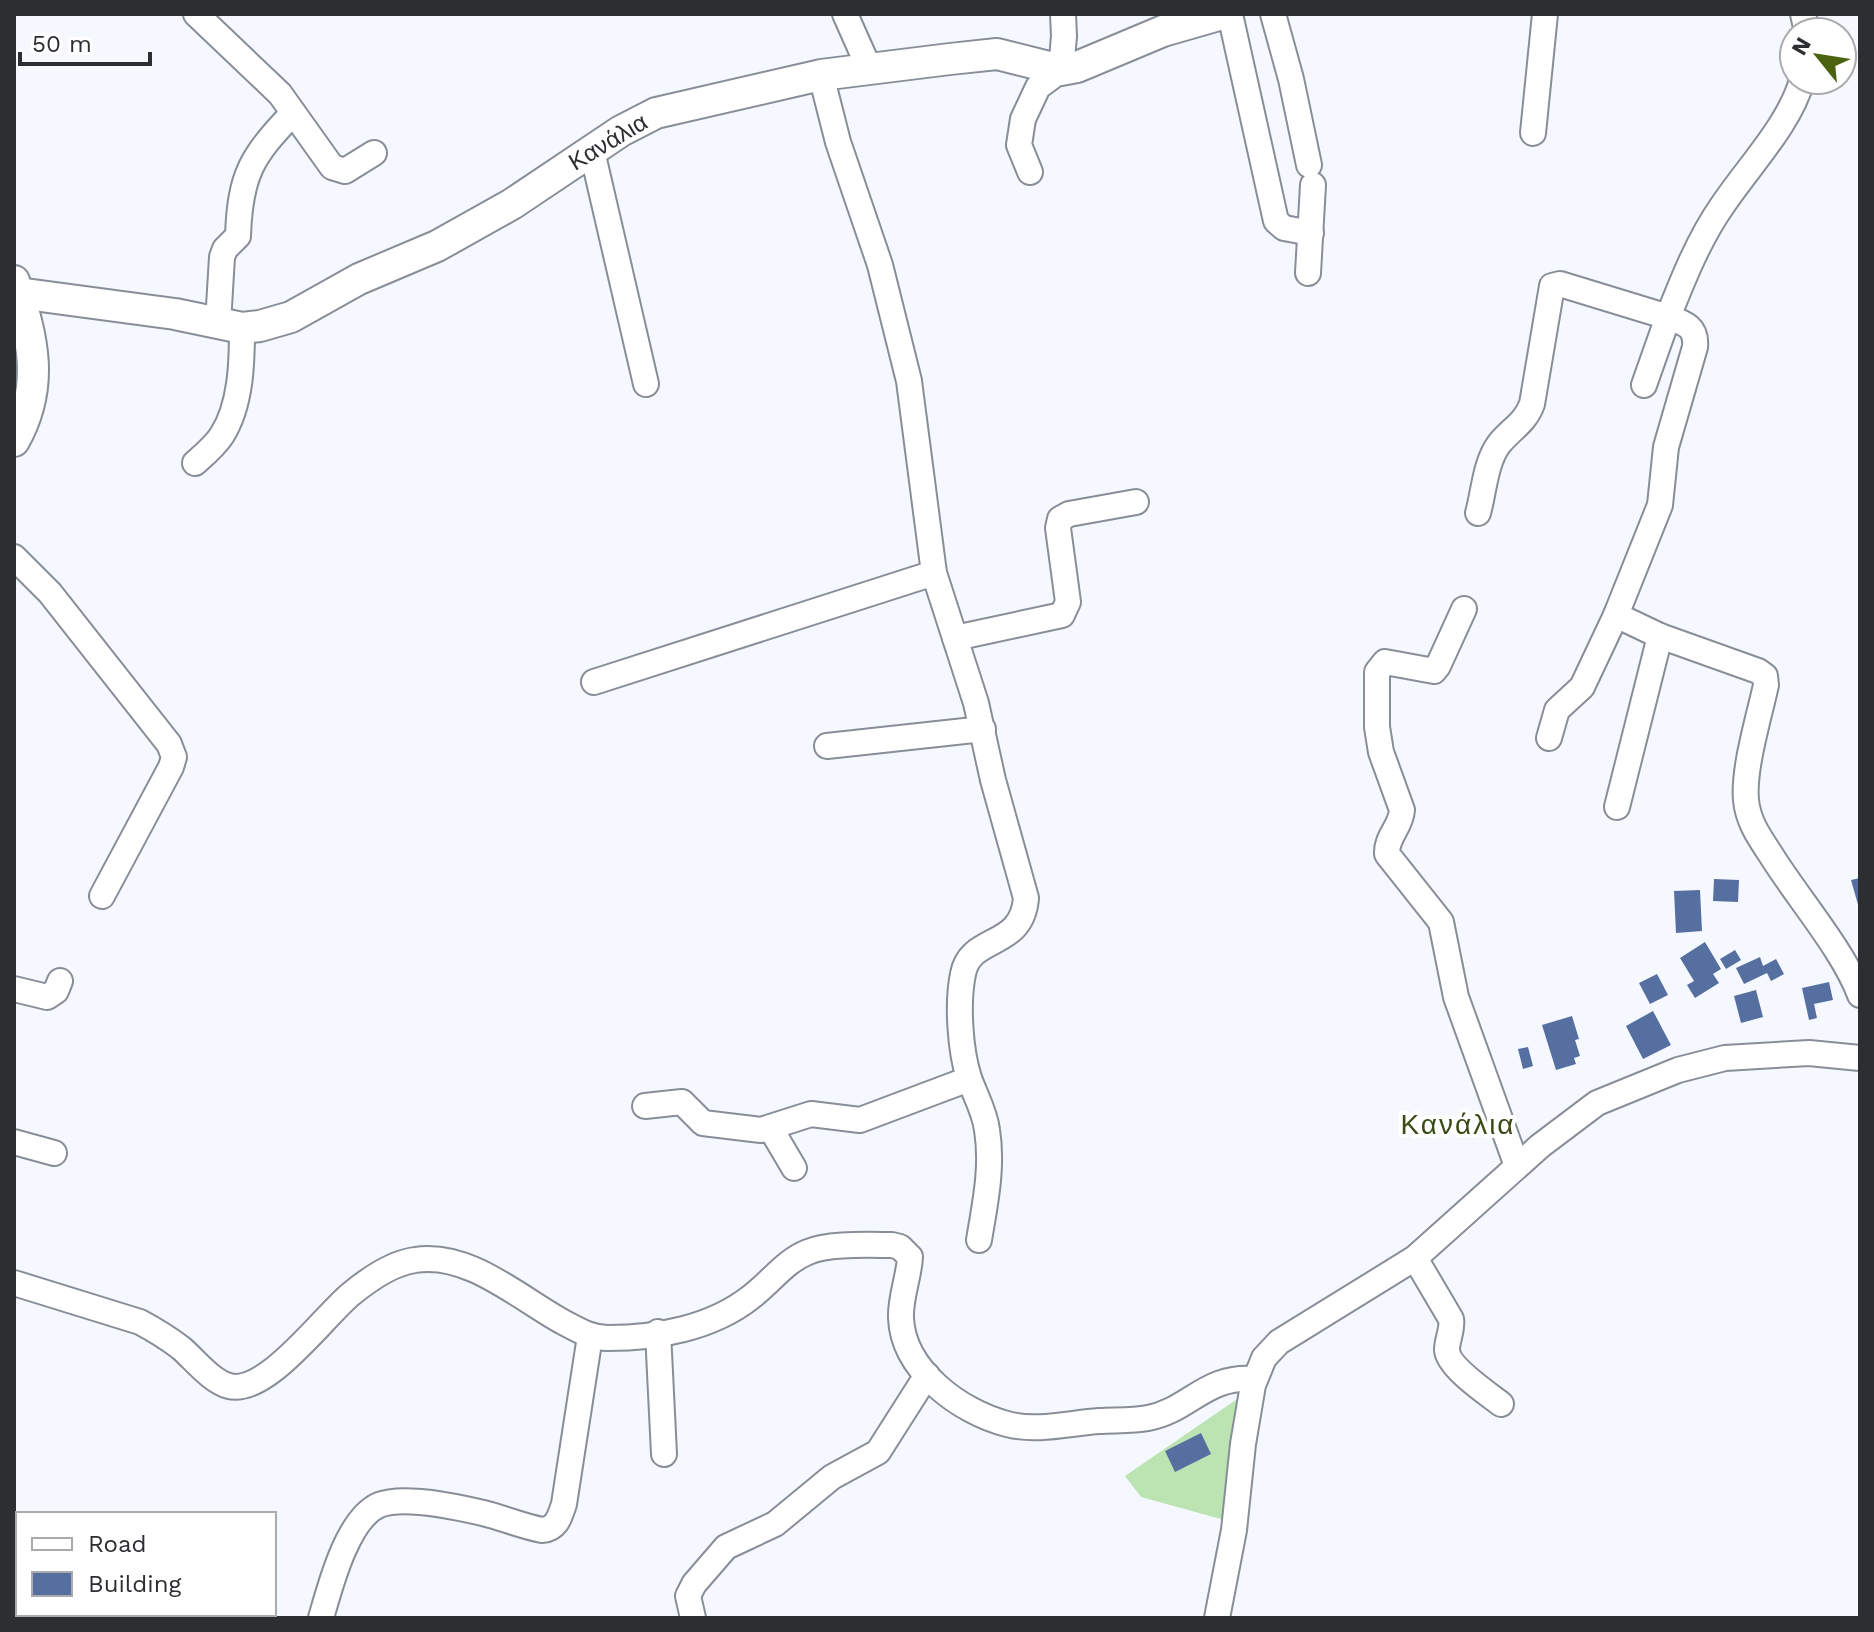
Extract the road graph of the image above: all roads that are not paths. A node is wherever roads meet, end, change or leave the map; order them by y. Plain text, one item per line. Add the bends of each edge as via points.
1 (196, 14) edge
2 (845, 14) edge
3 (1063, 14) edge
4 (1222, 14) edge
5 (1230, 14) edge
6 (1273, 14) edge
7 (1545, 14) edge
8 (869, 68) junction
9 (1061, 70) junction
10 (821, 75) junction
11 (1796, 96) edge
12 (293, 113) junction
13 (1533, 133) dead end
14 (592, 151) junction
15 (374, 153) dead end
16 (1030, 172) dead end
17 (1311, 233) junction
18 (1308, 273) dead end
19 (16, 287) edge
20 (1668, 317) junction
21 (230, 326) junction
22 (646, 384) dead end
23 (1644, 385) dead end
24 (14, 441) edge
25 (195, 463) dead end
26 (1136, 502) dead end
27 (1478, 513) dead end
28 (14, 557) edge
29 (934, 573) junction
30 (1464, 609) dead end
31 (1616, 615) junction
32 (1660, 636) junction
33 (955, 638) junction
34 (594, 682) dead end
35 (983, 729) junction
36 (1549, 738) dead end
37 (827, 746) dead end
38 (1617, 807) dead end
39 (102, 896) dead end
40 (60, 981) dead end
41 (14, 989) edge
42 (1860, 995) edge
43 (1860, 1058) edge
44 (969, 1079) junction
45 (645, 1106) dead end
46 (771, 1129) junction
47 (14, 1142) edge
48 (54, 1153) dead end
49 (1517, 1166) junction
50 (794, 1168) dead end
51 (979, 1240) dead end
52 (1415, 1258) junction
53 (14, 1283) edge
54 (658, 1332) junction
55 (590, 1336) junction
56 (927, 1375) junction
57 (1255, 1379) junction
58 (1501, 1404) dead end
59 (664, 1454) dead end
60 (321, 1618) edge
61 (693, 1618) edge
62 (1217, 1618) edge

1 - 12 street
2 - 8 street
3 - 9 street
4 - 9 main road, Κανάλια
5 - 17 street via 1276,221 1284,228
6 - 17 street via 1311,175
7 - 13 street
8 - 9 main road, Κανάλια via 997,54
8 - 10 main road, Κανάλια
9 - 16 street via 1038,87 1023,119 1019,145
10 - 14 main road, Κανάλια via 656,113
10 - 29 street via 880,265 909,381
11 - 20 street via 1720,209
12 - 15 street via 336,170 352,169
12 - 21 street via 249,168 237,217 238,236 222,257
14 - 21 main road, Κανάλια via 437,246 359,279 291,317 260,326
14 - 22 street
17 - 18 street
19 - 21 main road, Κανάλια
19 - 24 main road via 35,366 28,412
20 - 23 street
20 - 27 street via 1552,286 1532,404 1493,455
20 - 31 street via 1690,327 1695,347 1666,447 1660,505
21 - 25 street via 240,370 232,412 221,437
26 - 33 street via 1060,519 1068,602 1062,615
28 - 39 street via 50,593 173,752 171,767
29 - 33 street
29 - 34 street
30 - 49 street via 1434,671 1390,662 1378,668 1381,752 1402,810 1387,849 1389,860 1441,922 1456,997
31 - 32 street
31 - 36 street via 1582,687 1557,710
32 - 38 street
32 - 42 street via 1765,676 1746,787 1748,813
33 - 35 street
35 - 37 street
35 - 44 street via 1026,898 1019,926 977,951 963,971 962,1049
40 - 41 street via 47,997
43 - 49 street via 1777,1053 1678,1070 1597,1103
44 - 46 street via 860,1120 811,1114
44 - 51 street via 988,1133
45 - 46 street via 682,1102 703,1123
46 - 50 street
47 - 48 street
49 - 52 street
52 - 57 street via 1279,1342
52 - 58 street via 1451,1319 1449,1358
53 - 55 street via 140,1322 229,1386 254,1383 352,1293 403,1262 418,1259 441,1259 477,1271
54 - 55 street
54 - 56 street via 719,1318 810,1251 892,1245 910,1257 901,1317 910,1353
54 - 59 street
55 - 60 street via 564,1504 556,1523 542,1530 459,1508 408,1502 377,1506 349,1540
56 - 57 street via 972,1411 1029,1427 1146,1419 1221,1381
56 - 61 street via 878,1452 841,1471 775,1524 719,1553 688,1596
57 - 62 street

